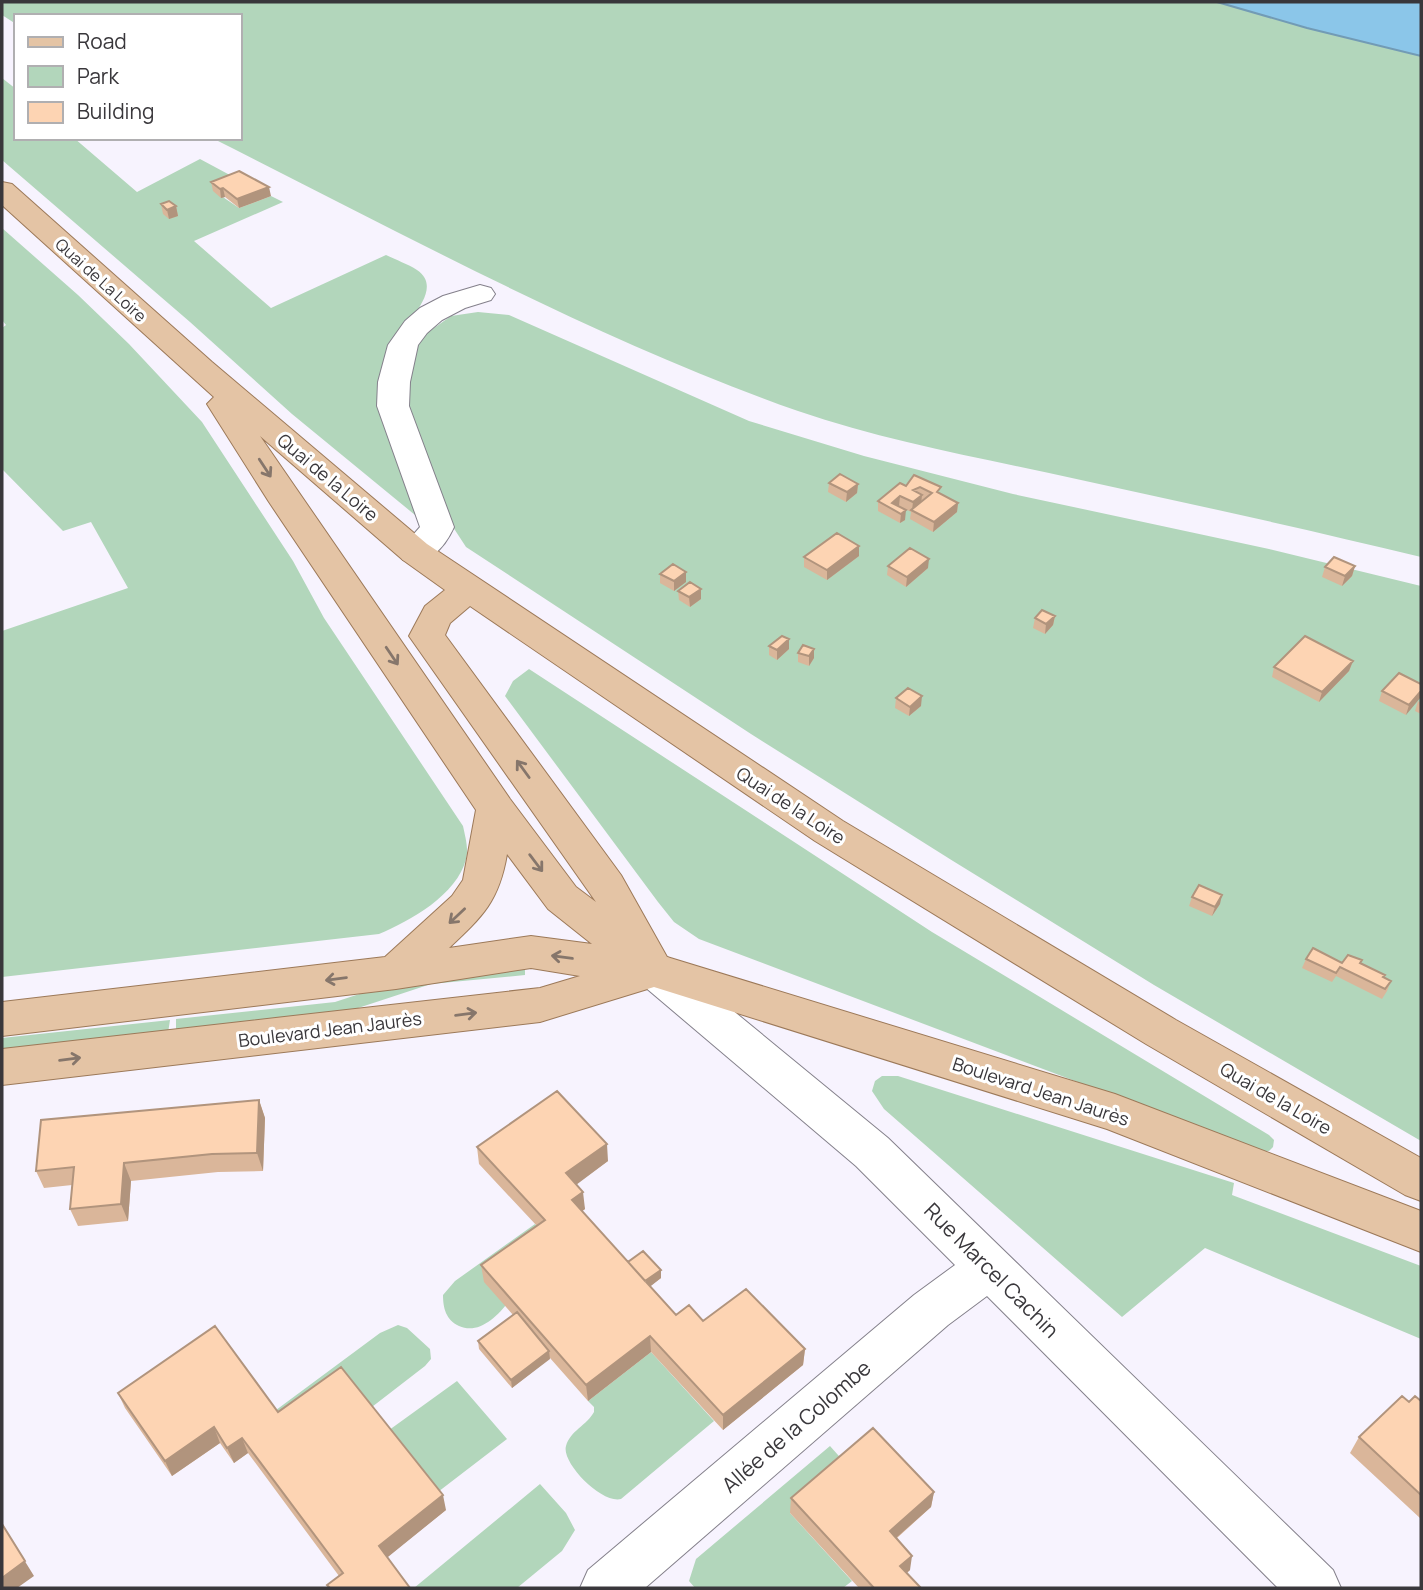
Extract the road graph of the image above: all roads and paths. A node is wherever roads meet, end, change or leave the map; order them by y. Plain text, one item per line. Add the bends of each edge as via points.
1 (2, 190) edge
2 (480, 294) dead end
3 (201, 369) junction
4 (415, 552) junction
5 (470, 590) junction
6 (496, 809) junction
7 (653, 970) junction
8 (396, 972) junction
9 (2, 1019) edge
10 (2, 1067) edge
11 (1421, 1181) edge
12 (1421, 1232) edge
13 (988, 1268) junction
14 (606, 1588) edge
15 (1315, 1588) edge

1 - 3 main road, Quai de La Loire
2 - 4 street via 430,314 403,345 393,406 437,527
3 - 4 main road, Quai de la Loire
3 -> 6 main road
4 - 5 main road, Quai de la Loire
7 -> 5 main road via 607,886 427,636 431,621 442,608
5 - 11 main road, Quai de la Loire via 829,831 1161,1032
6 -> 7 main road via 562,898
6 -> 8 main road via 482,883 466,907
7 -> 8 main road, Boulevard Jean Jaurès via 531,952
10 -> 7 main road, Boulevard Jean Jaurès via 540,1005
7 - 12 main road, Boulevard Jean Jaurès via 1115,1113
7 - 13 street, Rue Marcel Cachin via 851,1132
8 -> 9 main road, Boulevard Jean Jaurès
13 - 14 street, Allée de la Colombe via 931,1310
13 - 15 street, Rue Marcel Cachin

